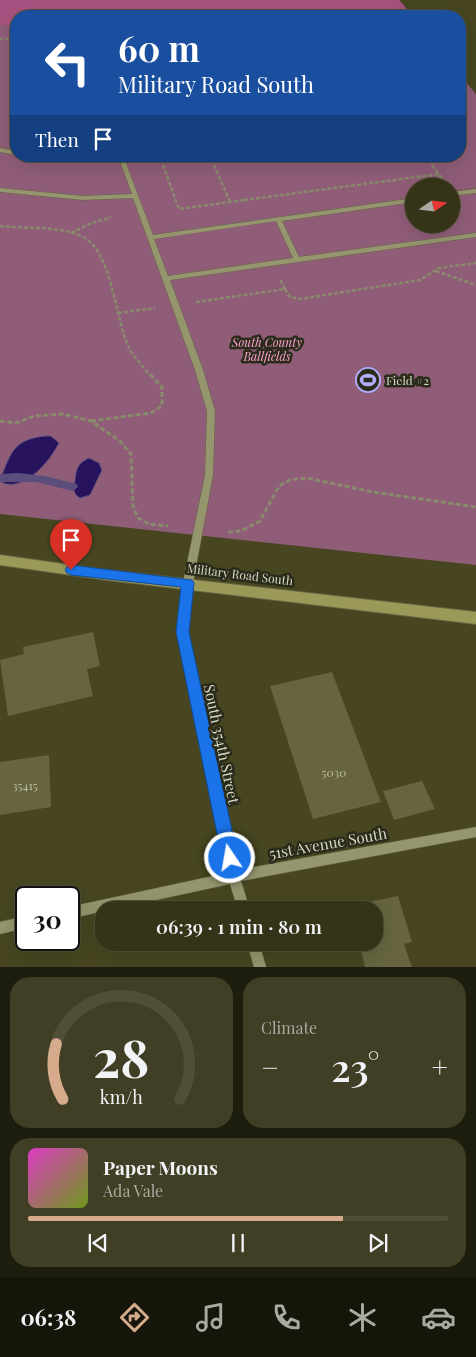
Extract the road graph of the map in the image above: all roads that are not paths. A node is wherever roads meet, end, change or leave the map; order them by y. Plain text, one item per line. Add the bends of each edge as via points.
1 (123, 162) edge
2 (0, 190) edge
3 (475, 192) edge
4 (460, 193) edge
5 (136, 196) junction
6 (405, 201) edge
7 (278, 219) junction
8 (476, 234) edge
9 (151, 237) junction
10 (297, 260) junction
11 (166, 278) junction
12 (0, 560) edge
13 (188, 583) junction
14 (476, 618) edge
15 (476, 832) edge
16 (234, 877) junction
17 (241, 901) edge
18 (80, 911) edge
19 (15, 925) edge
20 (0, 928) edge
21 (256, 951) edge
22 (260, 967) edge

1 - 5 street, South 354th Street
2 - 5 street via 83,198
3 - 4 street
5 - 9 street, South 354th Street
6 - 7 street
7 - 9 street
7 - 10 street
8 - 10 street
9 - 11 street, South 354th Street
10 - 11 street
11 - 13 street, South 354th Street via 211,411 209,474
12 - 13 main road, Military Road South
13 - 14 main road, Military Road South
13 - 16 street, South 354th Street via 182,632
15 - 16 street, 51st Avenue South
16 - 17 street, South 354th Street
16 - 18 street, 51st Avenue South
19 - 20 street
21 - 22 street

